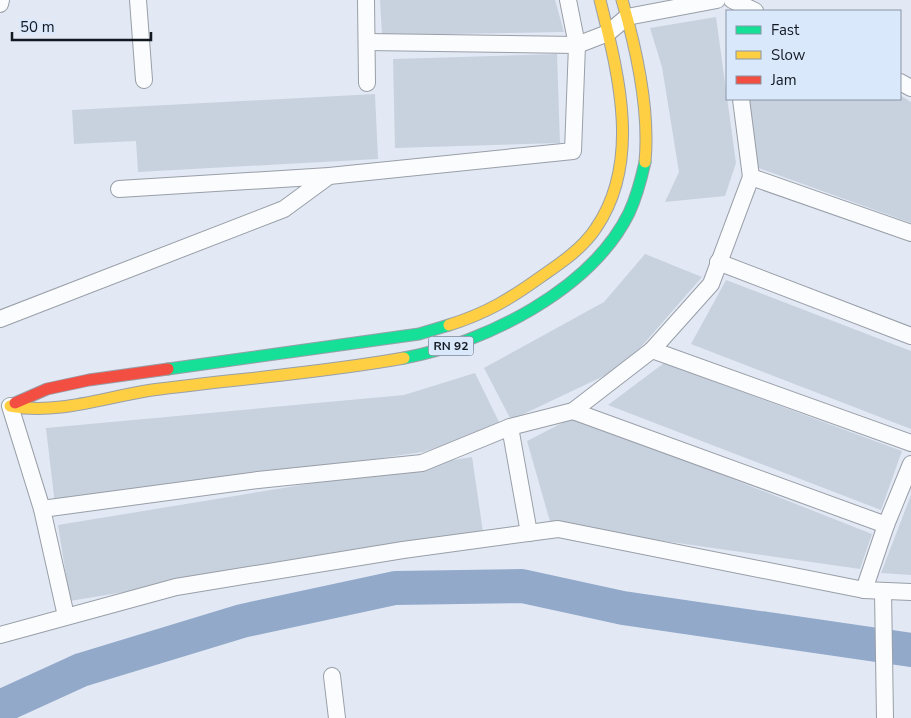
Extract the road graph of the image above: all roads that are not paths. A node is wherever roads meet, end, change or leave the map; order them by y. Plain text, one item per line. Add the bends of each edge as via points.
1 (0, 0) edge
2 (138, 0) edge
3 (366, 0) edge
4 (568, 0) edge
5 (600, 0) edge
6 (622, 0) edge
7 (717, 0) edge
8 (732, 0) edge
9 (0, 4) edge
10 (753, 10) edge
11 (627, 17) junction
12 (608, 33) junction
13 (367, 42) junction
14 (577, 45) junction
15 (144, 80) dead end
16 (367, 83) dead end
17 (741, 100) edge
18 (329, 176) junction
19 (752, 177) junction
20 (119, 189) dead end
21 (911, 233) edge
22 (718, 262) junction
23 (0, 320) edge
24 (911, 336) edge
25 (652, 350) junction
26 (5, 408) edge
27 (573, 411) junction
28 (510, 427) junction
29 (911, 443) edge
30 (911, 464) edge
31 (42, 510) junction
32 (886, 526) junction
33 (529, 533) junction
34 (864, 590) junction
35 (911, 592) edge
36 (883, 595) junction
37 (66, 616) junction
38 (0, 635) edge
39 (332, 676) dead end
40 (337, 718) edge
41 (885, 718) edge

1 - 9 street
2 - 15 street
3 - 13 street
4 - 14 street
5 - 12 highway, RN 92
6 - 11 highway, RN 92
7 - 11 street
8 - 10 street
11 - 12 street
11 - 26 highway, RN 92 via 647,132 645,161 636,195 609,246 581,274 547,299 478,336 427,354 131,393 46,409
12 - 14 street
12 - 26 highway, RN 92 via 622,113 619,172 610,202 596,228 578,247 503,303 419,334 89,380 35,393
13 - 14 street
13 - 16 street
14 - 18 street via 573,151
17 - 19 street
18 - 20 street
18 - 23 street via 284,210
19 - 21 street
19 - 22 street
22 - 24 street
22 - 25 street via 711,284
25 - 27 street
25 - 29 street
26 - 31 street
27 - 28 street
27 - 32 street
28 - 31 street via 422,463 258,480
28 - 33 street
30 - 32 street
31 - 37 street
32 - 34 street
33 - 34 street via 558,529
33 - 37 street via 176,587
34 - 36 street
35 - 36 street
36 - 41 street
37 - 38 street
39 - 40 street

